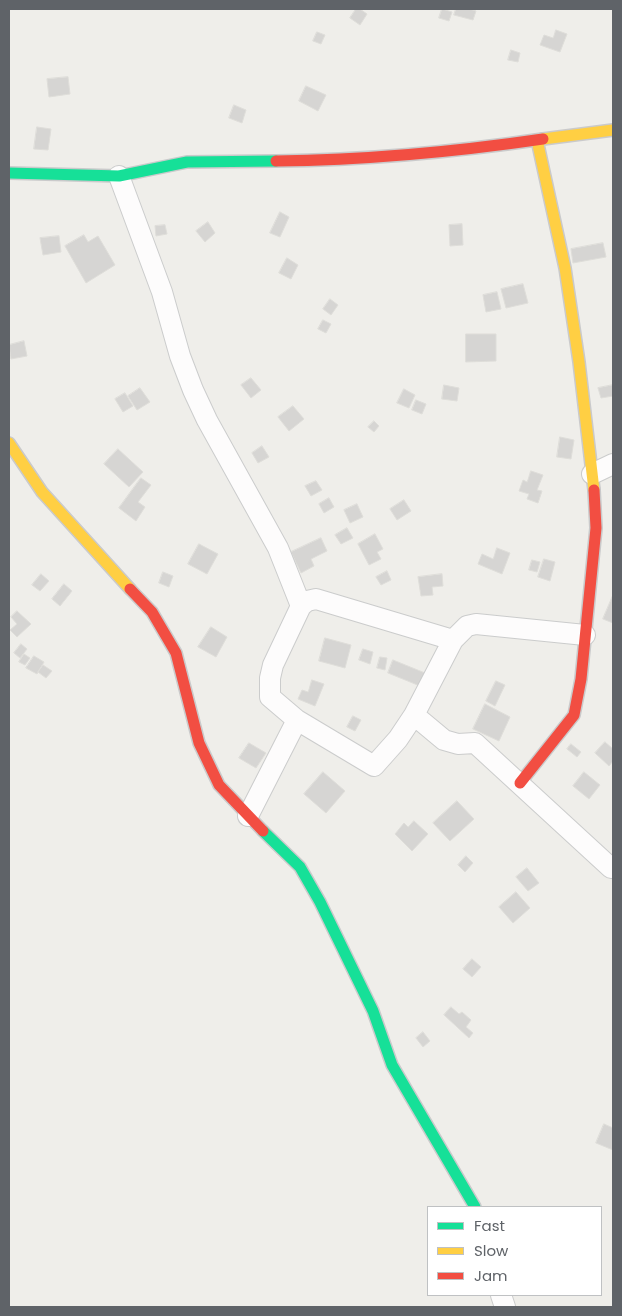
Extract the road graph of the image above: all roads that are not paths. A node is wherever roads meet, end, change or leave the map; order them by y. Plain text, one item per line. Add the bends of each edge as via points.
1 (613, 130) edge
2 (537, 140) junction
3 (9, 173) edge
4 (120, 176) junction
5 (9, 443) edge
6 (613, 464) edge
7 (592, 474) junction
8 (301, 606) junction
9 (586, 635) junction
10 (453, 640) junction
11 (414, 715) junction
12 (297, 720) junction
13 (520, 783) junction
14 (248, 816) junction
15 (611, 868) dead end
16 (474, 1206) edge

1 - 2 street
2 - 4 street via 466,150 373,157 187,162
2 - 7 street via 566,268
3 - 4 street
4 - 8 street via 193,390 278,548
5 - 14 street via 42,492 152,612 176,653 199,743 219,786
6 - 7 street
7 - 9 street via 596,528
8 - 10 street via 316,600
8 - 12 street via 270,678 270,697
9 - 10 street via 476,624 467,626
9 - 13 street via 574,715
10 - 11 street
11 - 12 street via 374,766
11 - 13 street via 444,740 458,744 475,743
12 - 14 street
13 - 15 street
14 - 16 street via 300,867 373,1011 392,1065

